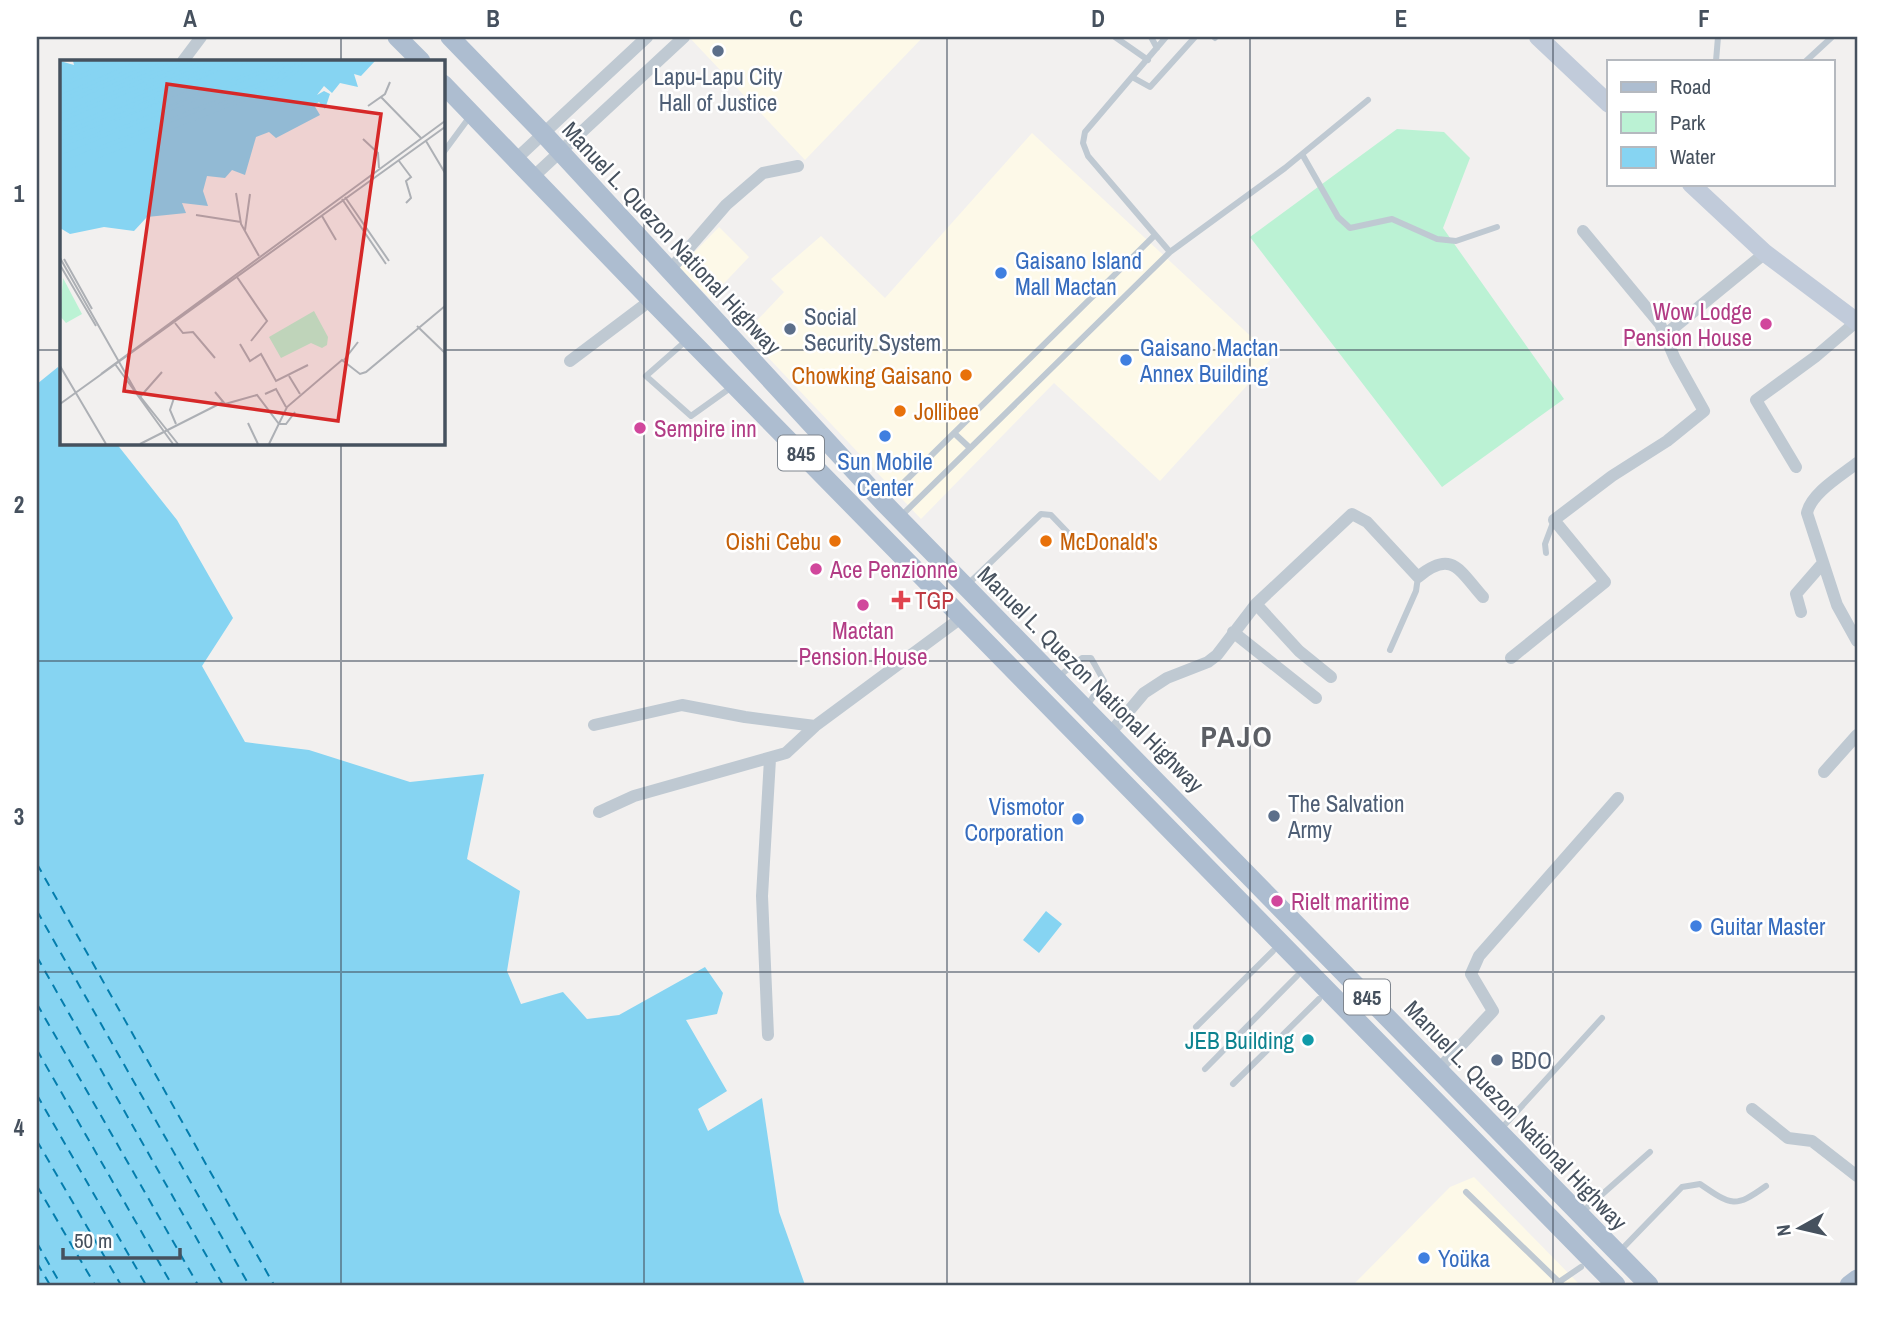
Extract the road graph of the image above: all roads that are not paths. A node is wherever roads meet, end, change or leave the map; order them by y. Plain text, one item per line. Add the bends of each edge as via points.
1 (201, 37) edge
2 (397, 37) edge
3 (450, 37) edge
4 (647, 37) edge
5 (684, 37) edge
6 (1115, 37) edge
7 (1151, 37) edge
8 (1166, 37) edge
9 (1195, 37) edge
10 (1538, 37) edge
11 (1718, 37) edge
12 (1832, 37) edge
13 (1157, 48) junction
14 (184, 60) edge
15 (420, 60) edge
16 (1148, 60) junction
17 (1716, 60) edge
18 (1807, 60) edge
19 (1132, 77) junction
20 (444, 85) edge
21 (1368, 100) dead end
22 (1607, 102) edge
23 (472, 114) junction
24 (543, 133) junction
25 (559, 151) junction
26 (444, 152) edge
27 (1302, 154) junction
28 (516, 159) junction
29 (798, 166) dead end
30 (533, 177) junction
31 (1693, 186) edge
32 (1497, 227) dead end
33 (1583, 231) dead end
34 (1155, 234) junction
35 (1170, 252) junction
36 (1765, 253) junction
37 (669, 271) junction
38 (651, 300) junction
39 (1857, 322) edge
40 (1666, 334) junction
41 (688, 338) junction
42 (570, 361) dead end
43 (735, 385) junction
44 (954, 433) junction
45 (970, 447) junction
46 (1857, 463) edge
47 (1796, 467) dead end
48 (883, 502) junction
49 (899, 518) junction
50 (1554, 520) junction
51 (1073, 538) dead end
52 (1546, 553) dead end
53 (1823, 563) junction
54 (1418, 576) junction
55 (965, 587) junction
56 (1483, 597) dead end
57 (1256, 604) junction
58 (1801, 612) dead end
59 (961, 618) junction
60 (1233, 632) junction
61 (1857, 641) edge
62 (1390, 650) dead end
63 (1511, 658) dead end
64 (1331, 677) dead end
65 (1057, 678) junction
66 (1316, 698) dead end
67 (1086, 708) junction
68 (594, 725) dead end
69 (815, 726) junction
70 (1069, 729) junction
71 (1111, 732) junction
72 (1857, 735) edge
73 (770, 759) junction
74 (1824, 772) dead end
75 (1618, 798) dead end
76 (599, 812) dead end
77 (1252, 913) junction
78 (1273, 951) junction
79 (1297, 976) junction
80 (1319, 999) junction
81 (1602, 1018) dead end
82 (1196, 1027) dead end
83 (768, 1035) dead end
84 (1205, 1069) dead end
85 (1438, 1070) junction
86 (1233, 1084) dead end
87 (1752, 1109) dead end
88 (1498, 1131) junction
89 (1650, 1152) dead end
90 (1857, 1176) edge
91 (1766, 1186) dead end
92 (1466, 1192) dead end
93 (1579, 1214) junction
94 (1618, 1253) junction
95 (1581, 1267) junction
96 (1857, 1279) edge
97 (1560, 1284) edge
98 (1598, 1285) edge
99 (1616, 1285) edge
100 (1649, 1285) edge
101 (1849, 1285) edge

1 - 14 street
2 - 15 main road
3 - 24 main road, Manuel L. Quezon National Highway / 845
4 - 24 street
5 - 25 street
6 - 16 lane
7 - 13 lane
8 - 13 lane
9 - 19 lane via 1150,87
10 - 22 street
11 - 17 lane
12 - 18 lane
13 - 16 lane
16 - 19 lane
19 - 34 lane via 1084,132 1083,143 1088,156
20 - 23 main road, Manuel L. Quezon National Highway / 845
21 - 27 lane
23 - 26 lane
23 - 28 main road, Manuel L. Quezon National Highway / 845
24 - 25 main road, Manuel L. Quezon National Highway / 845
24 - 28 street
25 - 30 street
25 - 37 main road, Manuel L. Quezon National Highway / 845
27 - 32 lane via 1338,217 1350,228 1392,219 1437,239 1456,241
27 - 35 lane
28 - 30 main road, Manuel L. Quezon National Highway / 845
29 - 37 street via 764,173 726,205
30 - 38 main road, Manuel L. Quezon National Highway / 845
31 - 36 street
33 - 40 street
34 - 35 lane
34 - 44 lane
35 - 45 lane
36 - 39 street
36 - 40 street
37 - 48 main road, Manuel L. Quezon National Highway / 845
38 - 41 main road, Manuel L. Quezon National Highway / 845
38 - 42 street
39 - 47 street via 1756,400
40 - 50 street via 1704,411
41 - 43 main road, Manuel L. Quezon National Highway / 845
41 - 43 lane via 646,376 691,416
43 - 59 main road, Manuel L. Quezon National Highway / 845
44 - 45 lane
44 - 48 lane
45 - 49 lane
46 - 53 street via 1808,507
48 - 49 main road, Manuel L. Quezon National Highway / 845
49 - 55 main road, Manuel L. Quezon National Highway / 845
50 - 52 lane
50 - 63 street via 1605,582
51 - 55 lane via 1051,515 1041,513
53 - 58 street via 1796,594
53 - 61 street via 1837,605
54 - 56 street via 1435,563 1445,562 1454,565
54 - 57 street via 1367,522 1352,514
54 - 62 lane
55 - 65 main road, Manuel L. Quezon National Highway / 845
57 - 60 street
57 - 64 street via 1299,651
59 - 69 street
59 - 70 main road, Manuel L. Quezon National Highway / 845
60 - 66 street
60 - 71 street via 1208,662 1144,693
65 - 67 main road, Manuel L. Quezon National Highway / 845
65 - 67 lane via 1082,659 1091,658 1104,681
67 - 70 main road
67 - 71 main road, Manuel L. Quezon National Highway / 845
68 - 69 street via 682,705
69 - 73 street via 786,753
70 - 77 main road, Manuel L. Quezon National Highway / 845
71 - 85 main road, Manuel L. Quezon National Highway / 845
72 - 74 street
73 - 76 street via 634,796
73 - 83 street via 762,896
75 - 85 street via 1479,956 1471,974 1493,1012
77 - 78 main road via 1251,929
77 - 99 main road, Manuel L. Quezon National Highway / 845
78 - 79 main road
78 - 82 lane
79 - 80 main road
79 - 84 lane
80 - 86 lane
80 - 95 main road
81 - 88 lane
85 - 88 main road, Manuel L. Quezon National Highway / 845
87 - 90 street via 1788,1138 1812,1140
88 - 93 main road, Manuel L. Quezon National Highway / 845
89 - 93 lane
91 - 94 lane via 1737,1203 1726,1202 1700,1184 1682,1187
92 - 97 lane
93 - 94 main road, Manuel L. Quezon National Highway / 845
94 - 100 main road, Manuel L. Quezon National Highway / 845
95 - 97 lane
95 - 98 main road
96 - 101 main road

